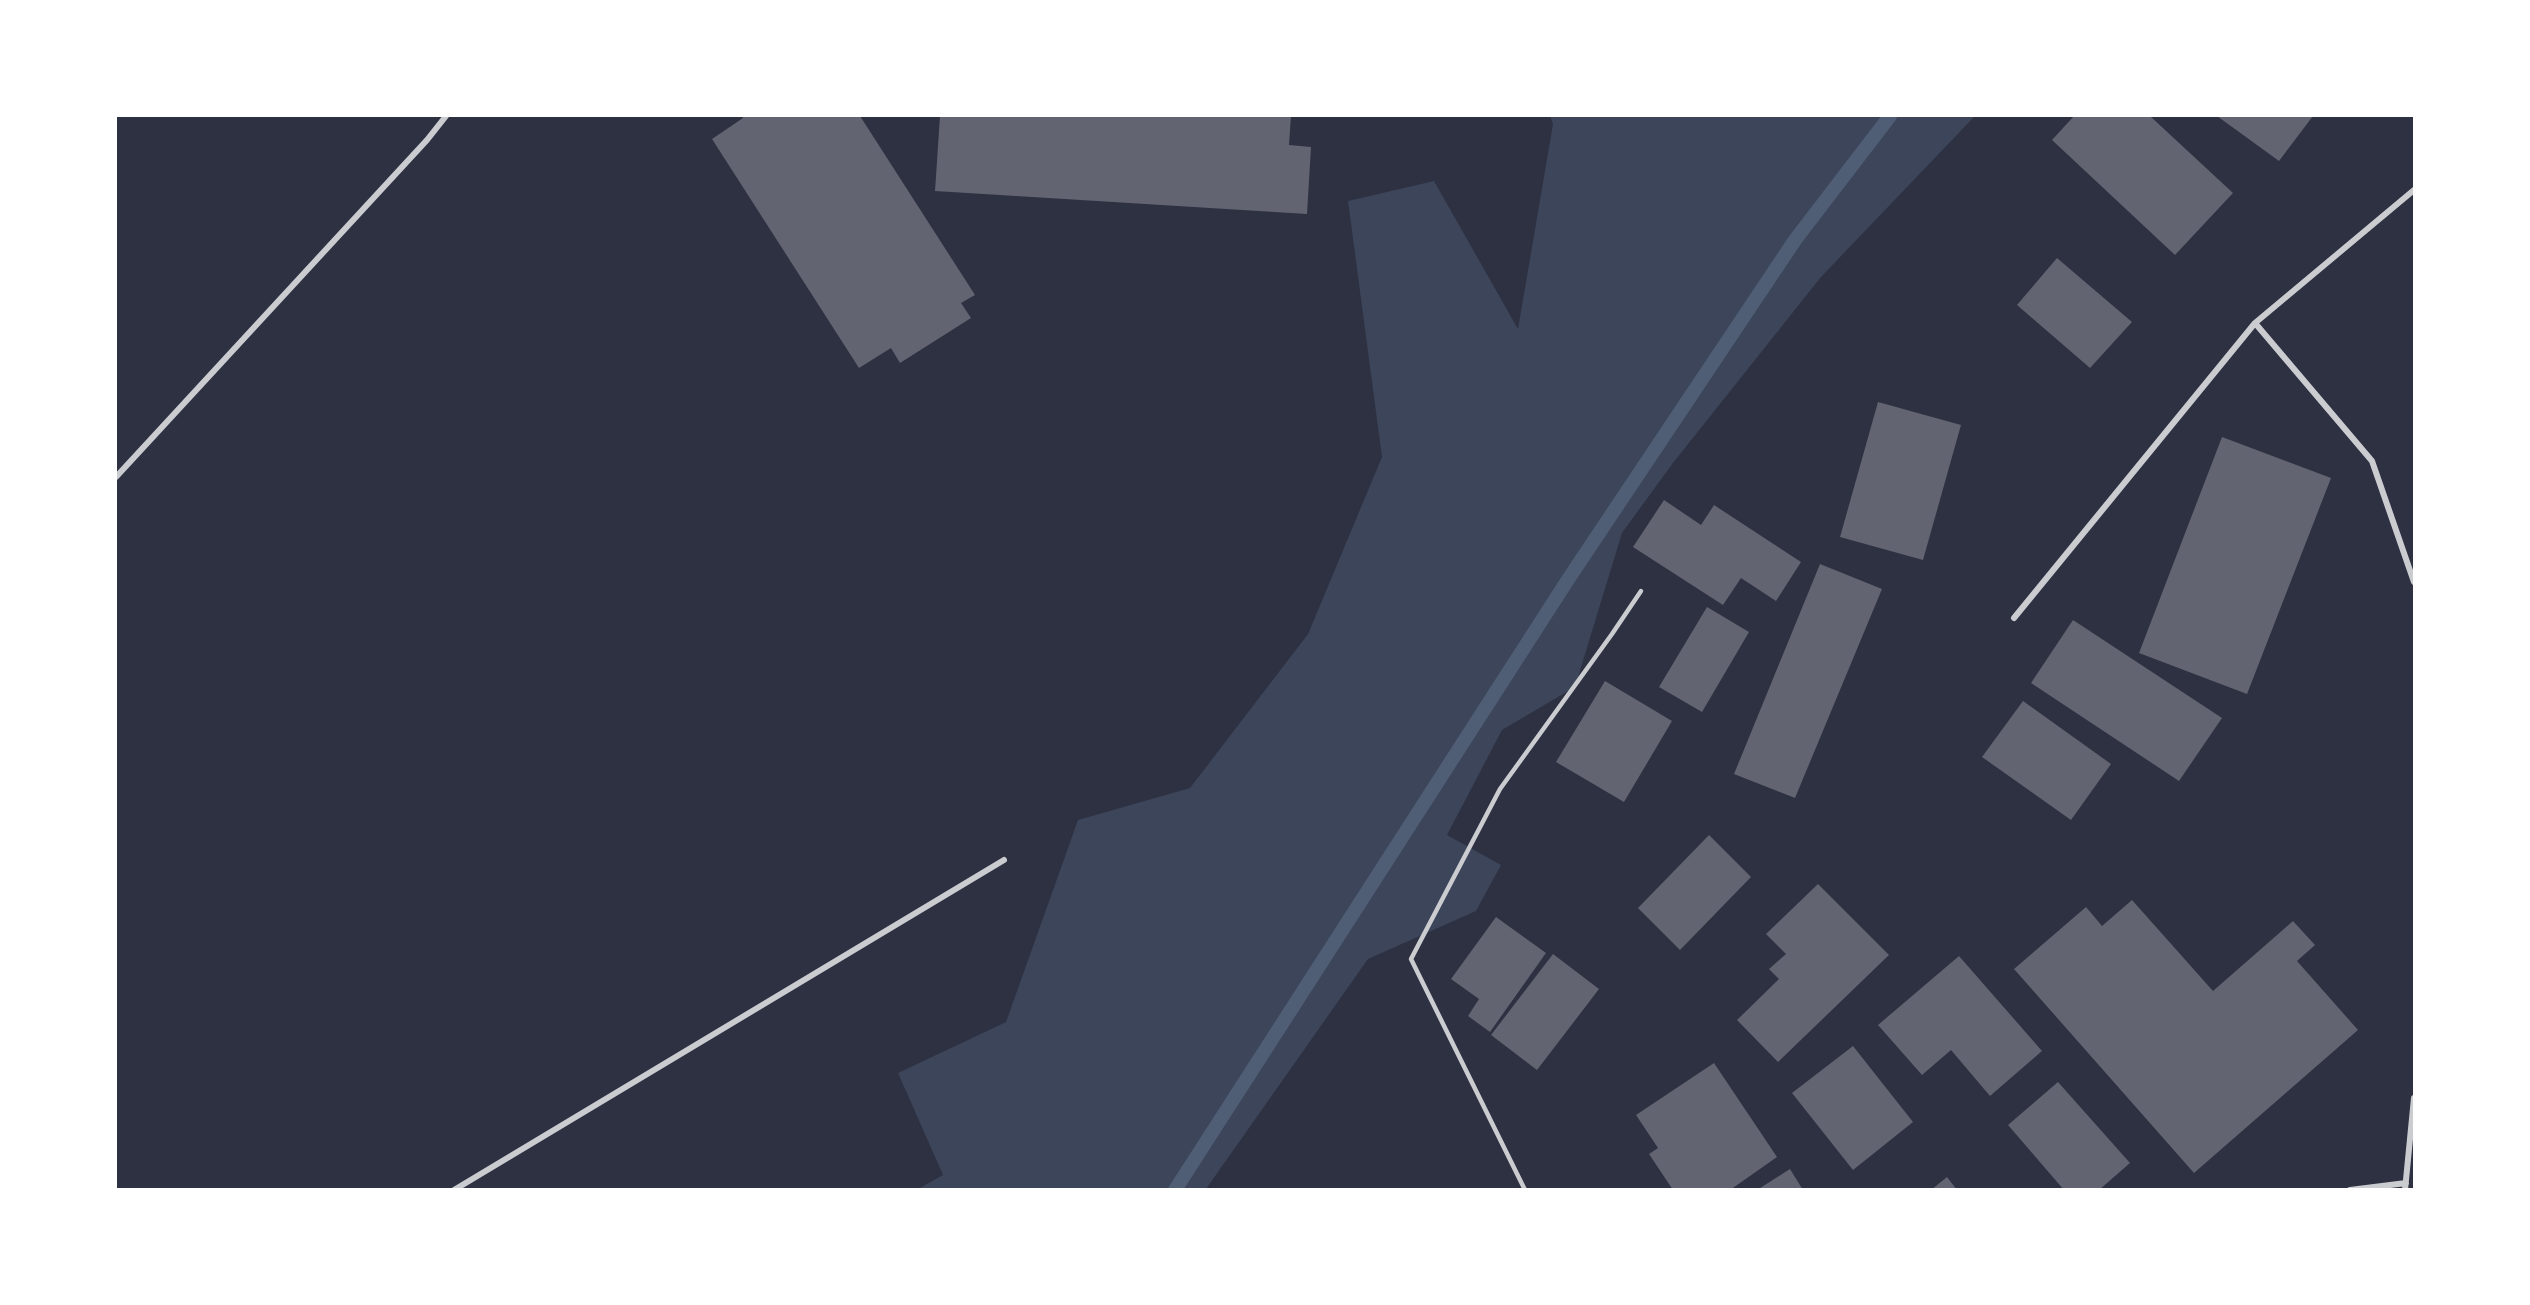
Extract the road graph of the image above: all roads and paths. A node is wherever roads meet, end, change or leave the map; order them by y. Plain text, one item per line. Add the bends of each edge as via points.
1 (446, 116) edge
2 (2415, 190) edge
3 (2255, 323) junction
4 (116, 477) edge
5 (2415, 582) edge
6 (1641, 591) dead end
7 (2014, 618) dead end
8 (1004, 860) dead end
9 (2415, 1098) edge
10 (2405, 1186) edge
11 (454, 1190) edge
12 (1526, 1190) edge
13 (2350, 1190) edge

1 - 4 street
2 - 3 street
3 - 5 street via 2372,461
3 - 7 street
6 - 12 lane via 1500,789 1411,958
8 - 11 street
9 - 10 street
10 - 13 street

